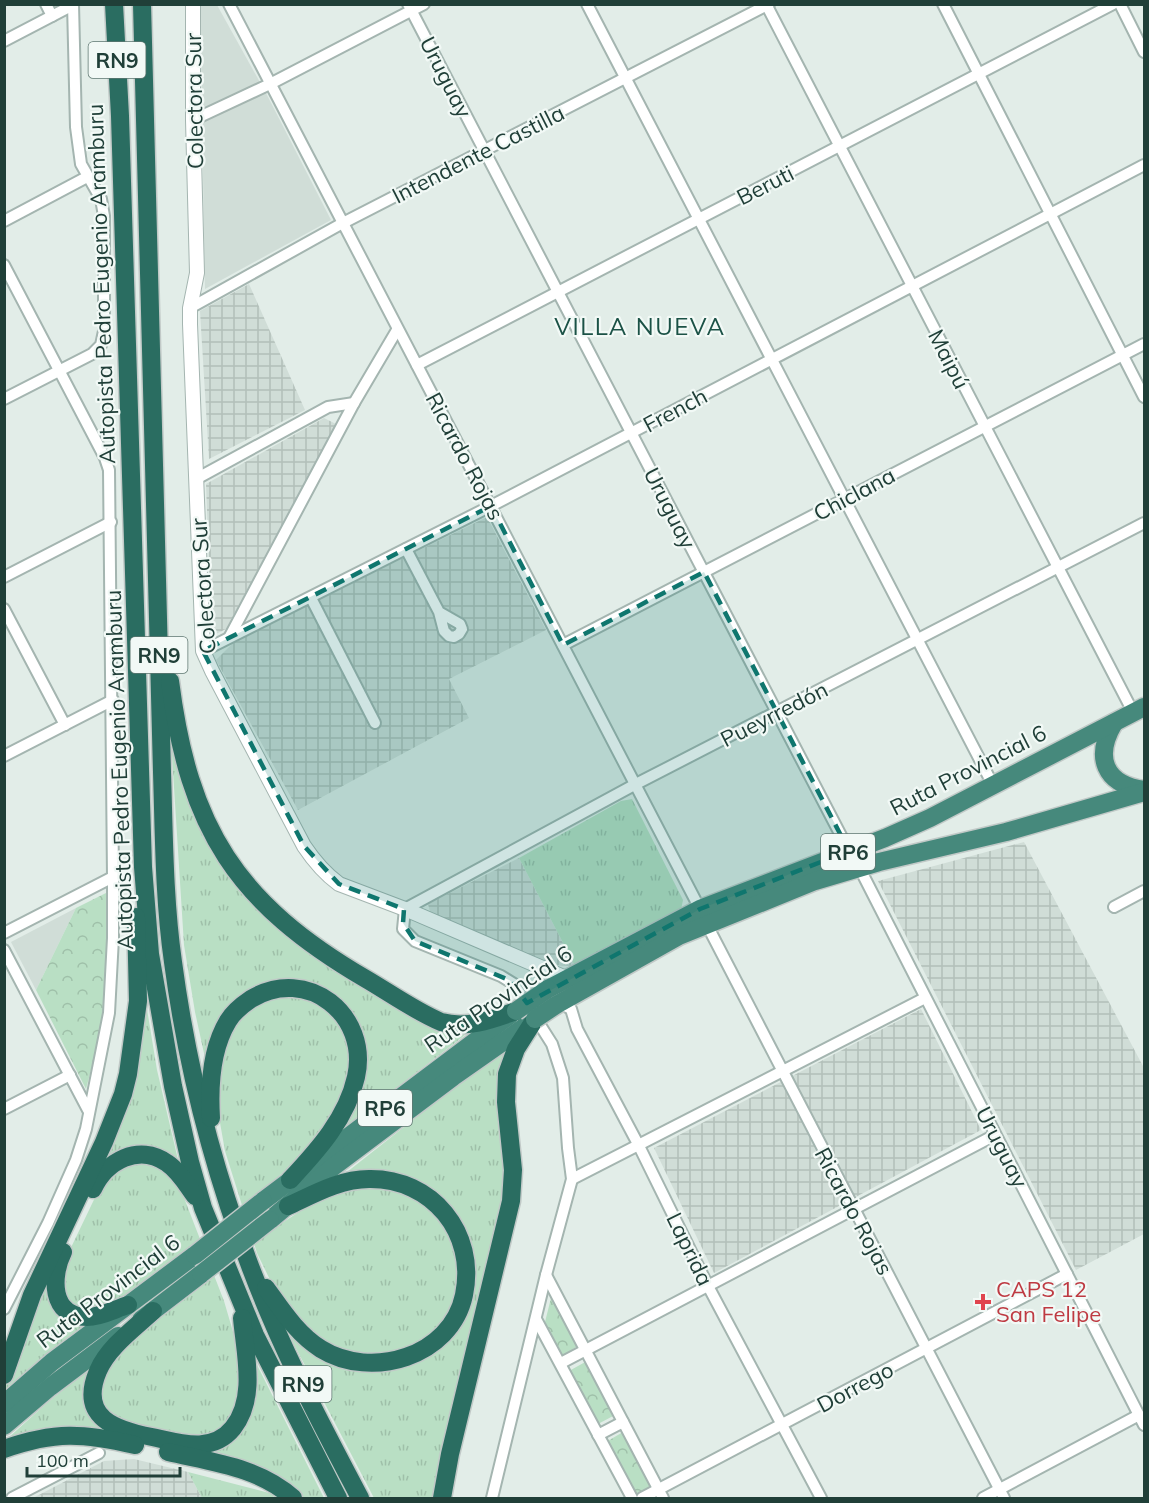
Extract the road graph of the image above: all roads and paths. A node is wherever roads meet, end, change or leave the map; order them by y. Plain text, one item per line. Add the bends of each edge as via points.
1 (46, 4) edge
2 (104, 4) edge
3 (114, 4) edge
4 (142, 4) edge
5 (153, 4) edge
6 (193, 4) edge
7 (229, 4) edge
8 (424, 4) edge
9 (587, 4) edge
10 (943, 4) edge
11 (1113, 4) edge
12 (1120, 4) edge
13 (73, 5) edge
14 (768, 5) edge
15 (410, 8) edge
16 (52, 16) junction
17 (4, 41) edge
18 (143, 47) junction
19 (1144, 52) edge
20 (978, 74) junction
21 (625, 78) junction
22 (270, 84) junction
23 (120, 116) junction
24 (193, 120) junction
25 (840, 146) junction
26 (484, 151) junction
27 (1144, 165) edge
28 (87, 177) junction
29 (1050, 214) junction
30 (698, 219) junction
31 (4, 221) edge
32 (341, 224) junction
33 (4, 265) edge
34 (912, 286) junction
35 (558, 292) junction
36 (190, 308) junction
37 (397, 330) junction
38 (1144, 344) edge
39 (1123, 355) junction
40 (771, 360) junction
41 (417, 365) junction
42 (60, 371) junction
43 (1144, 398) edge
44 (4, 399) edge
45 (354, 403) junction
46 (984, 426) junction
47 (631, 433) junction
48 (196, 479) junction
49 (844, 499) junction
50 (491, 506) junction
51 (111, 522) junction
52 (1144, 524) edge
53 (406, 549) junction
54 (156, 555) junction
55 (1058, 568) junction
56 (704, 572) junction
57 (4, 577) edge
58 (311, 598) junction
59 (4, 609) edge
60 (439, 612) dead end
61 (231, 636) junction
62 (917, 641) junction
63 (563, 645) junction
64 (203, 651) junction
65 (113, 700) junction
66 (1139, 710) edge
67 (776, 712) junction
68 (375, 723) dead end
69 (1114, 723) junction
70 (65, 724) junction
71 (4, 756) edge
72 (636, 784) junction
73 (993, 785) junction
74 (1144, 791) edge
75 (849, 851) junction
76 (143, 867) junction
77 (859, 867) junction
78 (113, 878) junction
79 (1144, 891) edge
80 (1114, 907) dead end
81 (405, 909) junction
82 (703, 916) junction
83 (4, 933) edge
84 (4, 950) edge
85 (566, 978) junction
86 (926, 998) junction
87 (555, 999) junction
88 (514, 1022) junction
89 (781, 1071) junction
90 (70, 1075) junction
91 (4, 1109) edge
92 (88, 1110) junction
93 (995, 1135) junction
94 (638, 1144) junction
95 (215, 1164) junction
96 (572, 1179) junction
97 (290, 1180) junction
98 (288, 1206) junction
99 (203, 1208) junction
100 (853, 1209) junction
101 (250, 1267) junction
102 (1067, 1274) junction
103 (546, 1275) junction
104 (708, 1286) junction
105 (6, 1303) edge
106 (241, 1304) junction
107 (128, 1305) junction
108 (153, 1311) junction
109 (536, 1319) junction
110 (926, 1349) junction
111 (585, 1351) junction
112 (561, 1363) junction
113 (4, 1375) edge
114 (4, 1404) edge
115 (1139, 1415) junction
116 (623, 1422) junction
117 (1144, 1425) edge
118 (4, 1426) edge
119 (782, 1426) junction
120 (598, 1435) junction
121 (4, 1449) edge
122 (99, 1453) dead end
123 (661, 1494) edge
124 (1002, 1494) edge
125 (12, 1498) edge
126 (292, 1498) edge
127 (338, 1498) edge
128 (360, 1498) edge
129 (442, 1498) edge
130 (492, 1498) edge
131 (632, 1498) edge
132 (642, 1498) edge
133 (821, 1498) edge
134 (983, 1498) edge

1 - 16 street
2 - 23 highway
3 - 23 highway, Autopista Pedro Eugenio Aramburu / RN9
4 - 18 highway, Autopista Pedro Eugenio Aramburu / RN9
5 - 18 highway
6 - 24 street, Colectora Sur
7 - 22 street, Ricardo Rojas
8 - 15 street
9 - 21 street
10 - 20 street
11 - 20 street, Beruti
12 - 19 street
13 - 16 street
13 - 28 street via 76,127 81,164
14 - 21 street, Intendente Castilla
14 - 25 street, Maipú
15 - 22 street
15 - 26 street, Uruguay
16 - 17 street
18 - 54 highway, Autopista Pedro Eugenio Aramburu / RN9
20 - 25 street, Beruti
20 - 29 street
21 - 26 street, Intendente Castilla
21 - 30 street
22 - 24 street
22 - 32 street, Ricardo Rojas
23 - 76 highway, Autopista Pedro Eugenio Aramburu / RN9
24 - 36 street, Colectora Sur via 197,273
25 - 30 street, Beruti
25 - 34 street, Maipú
26 - 32 street, Intendente Castilla
26 - 35 street, Uruguay
27 - 29 street, French
28 - 31 street
28 - 42 street via 104,216 104,331 101,345 92,354
29 - 34 street, French
29 - 39 street
30 - 35 street, Beruti
30 - 40 street
32 - 36 street, Intendente Castilla
32 - 37 street, Ricardo Rojas
33 - 42 street
34 - 40 street, French
34 - 46 street, Maipú
35 - 41 street, Beruti
35 - 47 street, Uruguay
36 - 48 street, Colectora Sur
37 - 41 street, Ricardo Rojas
37 - 45 street
38 - 39 street, Chiclana
39 - 43 street
39 - 46 street, Chiclana
40 - 47 street, French
40 - 49 street
41 - 50 street, Ricardo Rojas
42 - 44 street
42 - 51 street via 105,458
45 - 48 street via 328,407
45 - 61 street
46 - 49 street, Chiclana
46 - 55 street, Maipú
47 - 50 street, French
47 - 56 street, Uruguay
48 - 64 street, Colectora Sur
49 - 56 street, Chiclana
49 - 62 street
50 - 53 street, French
50 - 63 street, Ricardo Rojas
51 - 57 street
51 - 65 street
52 - 55 street, Pueyrredón
53 - 58 street, French
53 - 60 street
54 - 88 highway via 179,743 202,815 240,876 300,936 433,1018 465,1025
54 - 95 highway, Autopista Pedro Eugenio Aramburu / RN9 via 169,926 184,1034
55 - 62 street, Pueyrredón
55 - 66 street, Maipú
56 - 63 street, Chiclana
56 - 67 street, Uruguay
58 - 61 street, French
58 - 68 street
59 - 70 street
61 - 64 street, French
62 - 67 street, Pueyrredón
62 - 73 street
63 - 72 street, Ricardo Rojas
64 - 81 street, Colectora Sur via 304,846 319,867 339,884
65 - 70 street
65 - 78 street
66 - 69 highway, Ruta Provincial 6 / RP6
67 - 72 street, Pueyrredón
67 - 75 street, Uruguay
69 - 73 highway, Ruta Provincial 6 / RP6
69 - 74 highway via 1103,746 1105,766 1119,781
70 - 71 street
72 - 81 street, Pueyrredón
72 - 82 street, Ricardo Rojas
73 - 75 highway, Ruta Provincial 6 / RP6 via 930,818
74 - 77 highway, Ruta Provincial 6 / RP6 via 1016,829
75 - 82 highway, Ruta Provincial 6 / RP6
76 - 99 highway, Autopista Pedro Eugenio Aramburu / RN9 via 150,954 171,1075
76 - 113 highway via 135,921 138,1001 123,1094 32,1294
77 - 82 highway, Ruta Provincial 6 / RP6
77 - 86 street, Uruguay
78 - 83 street
78 - 92 street via 108,1013
79 - 80 street
81 - 85 street, Colectora Sur
81 - 96 street via 403,923 409,936 514,984 545,1032 563,1078
82 - 85 highway, Ruta Provincial 6 / RP6
82 - 87 highway, Ruta Provincial 6 / RP6 via 651,950
82 - 89 street, Ricardo Rojas
84 - 90 street
85 - 87 highway, Ruta Provincial 6 / RP6
86 - 89 street
86 - 93 street, Uruguay
87 - 88 highway, Ruta Provincial 6 / RP6, bridge
87 - 88 highway, Ruta Provincial 6 / RP6, bridge via 535,1019
87 - 94 street, Laprida via 571,1009 577,1029
88 - 97 highway, Ruta Provincial 6 / RP6
88 - 98 highway, Ruta Provincial 6 / RP6 via 453,1077
88 - 129 highway via 505,1088 513,1155 511,1201
89 - 94 street
89 - 100 street, Ricardo Rojas
90 - 91 street
90 - 92 street
92 - 105 street via 76,1160
93 - 100 street
93 - 102 street, Uruguay
94 - 96 street
94 - 104 street, Laprida
95 - 97 highway via 210,1096 223,1030 236,1011 257,996 276,989 300,989 320,995 346,1018 356,1041 358,1065 351,1093 337,1122
95 - 101 highway, Autopista Pedro Eugenio Aramburu / RN9
96 - 103 street
97 - 107 highway, Ruta Provincial 6 / RP6, bridge
98 - 101 highway via 331,1187 368,1179 402,1183 432,1198 454,1227 465,1259 464,1296 453,1320 443,1334 404,1358 374,1364 347,1360 322,1350 303,1335
98 - 108 highway, Ruta Provincial 6 / RP6, bridge
99 - 106 highway, Autopista Pedro Eugenio Aramburu / RN9
99 - 107 highway via 178,1173 159,1158 128,1156 102,1173 58,1261 56,1295 70,1312 79,1316 103,1314
100 - 104 street
100 - 110 street, Ricardo Rojas
101 - 128 highway, Autopista Pedro Eugenio Aramburu / RN9 via 281,1340
102 - 110 street, Dorrego
102 - 115 street, Uruguay
103 - 109 street
103 - 111 street
104 - 111 street
104 - 119 street, Laprida
106 - 108 highway via 248,1382 245,1402 239,1419 226,1435 201,1446 125,1432 107,1422 94,1401 93,1386 103,1362
106 - 127 highway, Autopista Pedro Eugenio Aramburu / RN9
107 - 114 highway, Ruta Provincial 6 / RP6
108 - 118 highway, Ruta Provincial 6 / RP6
109 - 112 street
109 - 130 street
110 - 119 street, Dorrego
110 - 124 street, Ricardo Rojas
111 - 112 street
111 - 116 street
112 - 120 street
115 - 117 street, Uruguay
115 - 124 street
116 - 120 street
116 - 123 street
119 - 123 street, Dorrego
119 - 133 street, Laprida
120 - 131 street
121 - 126 highway via 46,1436 90,1435 245,1470
122 - 125 street
123 - 132 street, Dorrego
124 - 134 street

